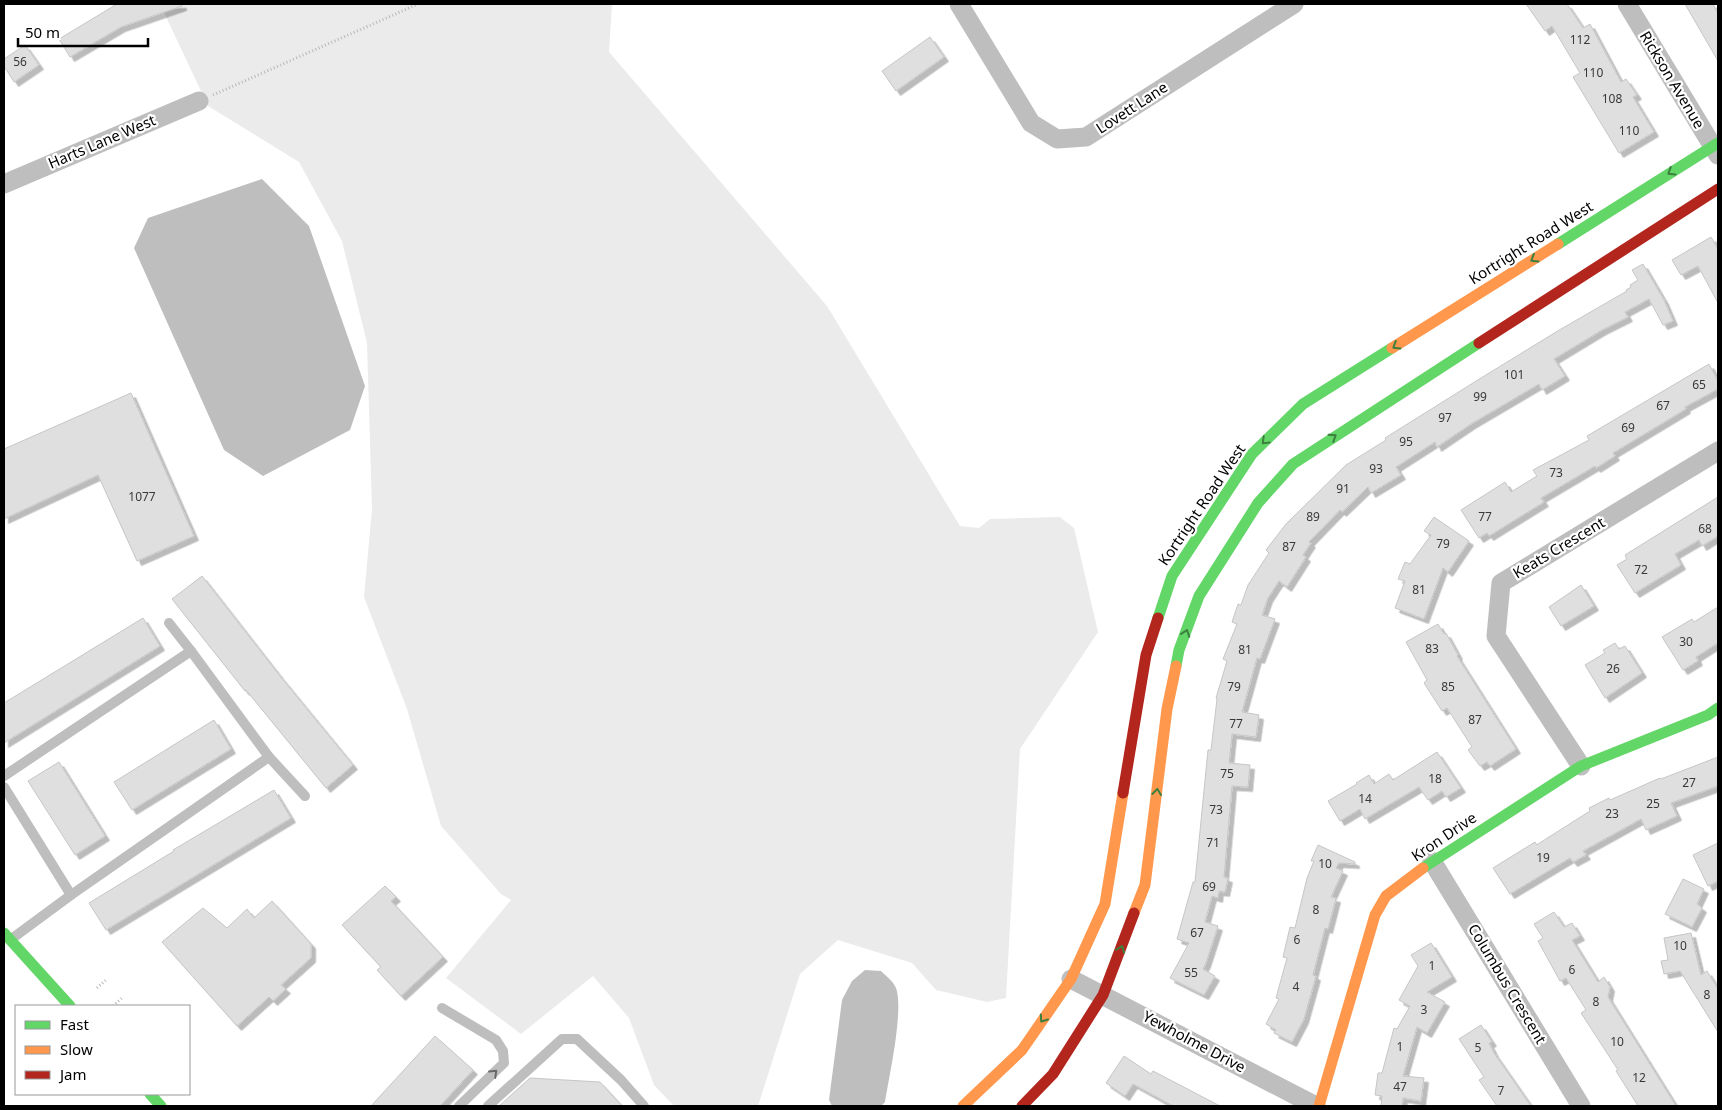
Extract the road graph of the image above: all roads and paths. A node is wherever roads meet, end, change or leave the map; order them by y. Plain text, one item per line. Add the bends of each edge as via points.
1 (418, 4) edge
2 (959, 4) edge
3 (1294, 4) edge
4 (1627, 4) edge
5 (199, 101) joint
6 (1716, 148) edge
7 (4, 184) edge
8 (1718, 189) edge
9 (1718, 451) edge
10 (169, 623) dead end
11 (191, 651) junction
12 (1718, 708) edge
13 (269, 757) junction
14 (1581, 766) junction
15 (4, 776) edge
16 (4, 787) edge
17 (305, 796) dead end
18 (1432, 861) junction
19 (71, 895) junction
20 (7, 936) edge
21 (107, 979) dead end
22 (1071, 979) junction
23 (96, 988) dead end
24 (1103, 995) junction
25 (123, 997) dead end
26 (69, 1005) edge
27 (114, 1005) edge
28 (442, 1008) dead end
29 (151, 1095) edge
30 (161, 1106) edge
31 (459, 1106) edge
32 (488, 1106) edge
33 (644, 1106) edge
34 (963, 1106) edge
35 (1022, 1106) edge
36 (1318, 1106) edge
37 (1581, 1106) edge

1 - 5 path
2 - 3 street, Lovett Lane via 1032,123 1057,139 1086,137
4 - 6 street, Rickson Avenue
5 - 7 street, Harts Lane West
6 -> 22 street, Kortright Road West via 1303,404 1252,454 1172,576 1146,655 1105,904
24 -> 8 street via 1146,885 1167,709 1179,650 1199,596 1258,503 1292,464
9 - 14 street, Keats Crescent via 1501,583 1496,636
10 - 11 lane
11 - 13 lane
11 - 15 lane
12 - 14 street, Kron Drive via 1708,715
13 - 17 lane
13 - 19 lane
14 - 18 street, Kron Drive
16 - 19 lane
18 - 36 street, Kron Drive via 1386,896 1375,915
18 - 37 street, Columbus Crescent
19 - 20 lane
20 - 26 street
21 - 23 path
22 - 24 street, Yewholme Drive
22 -> 34 street, Kortright Road West via 1022,1050
24 - 35 street via 1053,1074
24 - 36 street, Yewholme Drive
25 - 27 path
31 -> 28 lane via 504,1064 504,1052 496,1040
29 - 30 street
32 - 33 lane via 562,1039 577,1039

